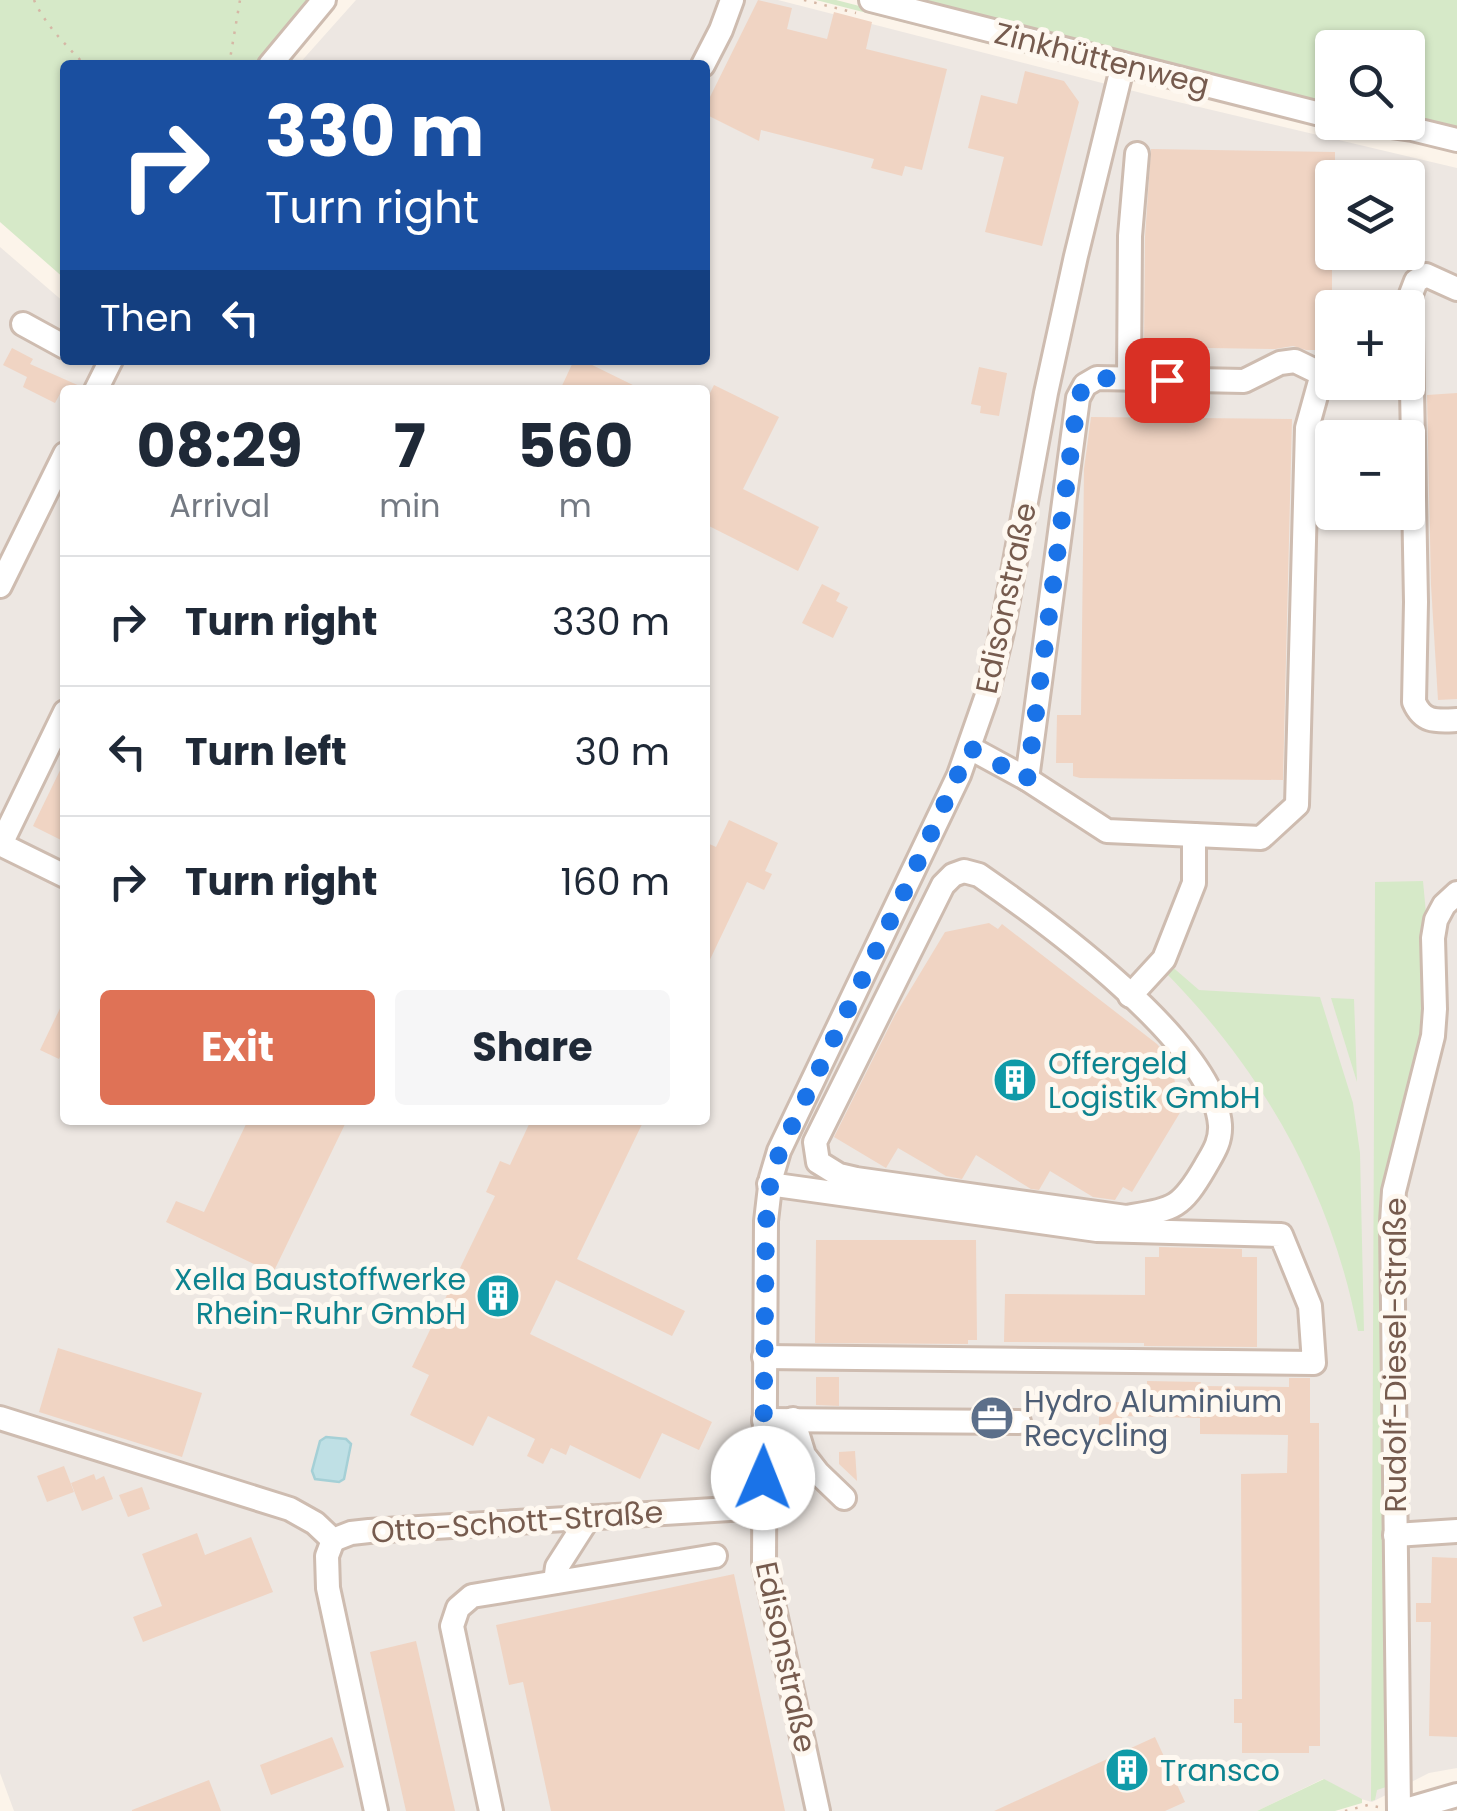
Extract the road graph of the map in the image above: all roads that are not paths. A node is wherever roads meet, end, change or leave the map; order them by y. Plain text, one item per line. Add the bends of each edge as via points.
1 (324, 0) edge
2 (732, 0) edge
3 (871, 0) edge
4 (274, 60) edge
5 (706, 60) edge
6 (1123, 64) junction
7 (1315, 113) edge
8 (1425, 132) edge
9 (1457, 140) edge
10 (1137, 154) dead end
11 (1457, 289) edge
12 (1412, 290) edge
13 (23, 324) dead end
14 (60, 344) edge
15 (1315, 371) edge
16 (1129, 378) junction
17 (1318, 400) edge
18 (1411, 400) edge
19 (60, 464) edge
20 (0, 586) edge
21 (1457, 720) edge
22 (60, 722) edge
23 (970, 748) junction
24 (1027, 780) junction
25 (1194, 835) junction
26 (1, 844) edge
27 (60, 874) edge
28 (1450, 899) edge
29 (1130, 996) junction
30 (770, 1184) junction
31 (764, 1358) junction
32 (0, 1418) edge
33 (764, 1420) junction
34 (793, 1420) junction
35 (1019, 1422) dead end
36 (844, 1498) dead end
37 (763, 1507) junction
38 (589, 1518) junction
39 (1457, 1531) edge
40 (1394, 1534) junction
41 (333, 1540) junction
42 (715, 1556) dead end
43 (556, 1582) junction
44 (1457, 1795) edge
45 (1394, 1810) edge
46 (376, 1811) edge
47 (491, 1811) edge
48 (818, 1811) edge

1 - 4 street
2 - 5 street
3 - 6 street, Zinkhüttenweg
6 - 7 street, Zinkhüttenweg
6 - 23 street, Edisonstraße via 1046,393 1002,632
8 - 9 street
10 - 16 street
11 - 12 street via 1426,275
13 - 14 street
15 - 16 street via 1296,361 1244,381
16 - 24 street via 1097,378 1078,398
17 - 25 street via 1307,428 1297,805 1262,838
18 - 21 street via 1414,702 1432,722
19 - 20 street
22 - 26 street
23 - 24 street
23 - 30 street, Edisonstraße
24 - 25 street via 1106,831
25 - 29 street via 1194,883 1164,959
26 - 27 street
28 - 40 street, Rudolf-Diesel-Straße via 1436,920 1433,1036 1394,1190
29 - 29 street via 1086,954 979,875 953,875 820,1130 818,1162 856,1179 1126,1217 1169,1210 1194,1186 1218,1144 1220,1122 1185,1050
30 - 31 street, Edisonstraße
30 - 31 street via 1097,1230 1281,1235 1310,1306 1314,1362
31 - 33 street, Edisonstraße
32 - 41 street, Otto-Schott-Straße via 290,1509
33 - 34 street
33 - 37 street, Edisonstraße
34 - 35 street
34 - 36 street via 804,1455
37 - 38 street, Otto-Schott-Straße
37 - 48 street, Edisonstraße via 764,1562
38 - 41 street, Otto-Schott-Straße via 370,1531
38 - 43 street via 557,1568
39 - 40 street
40 - 45 street, Rudolf-Diesel-Straße
41 - 46 street, Otto-Schott-Straße via 326,1556 328,1588
42 - 43 street
43 - 47 street via 472,1596 452,1626
44 - 45 street

